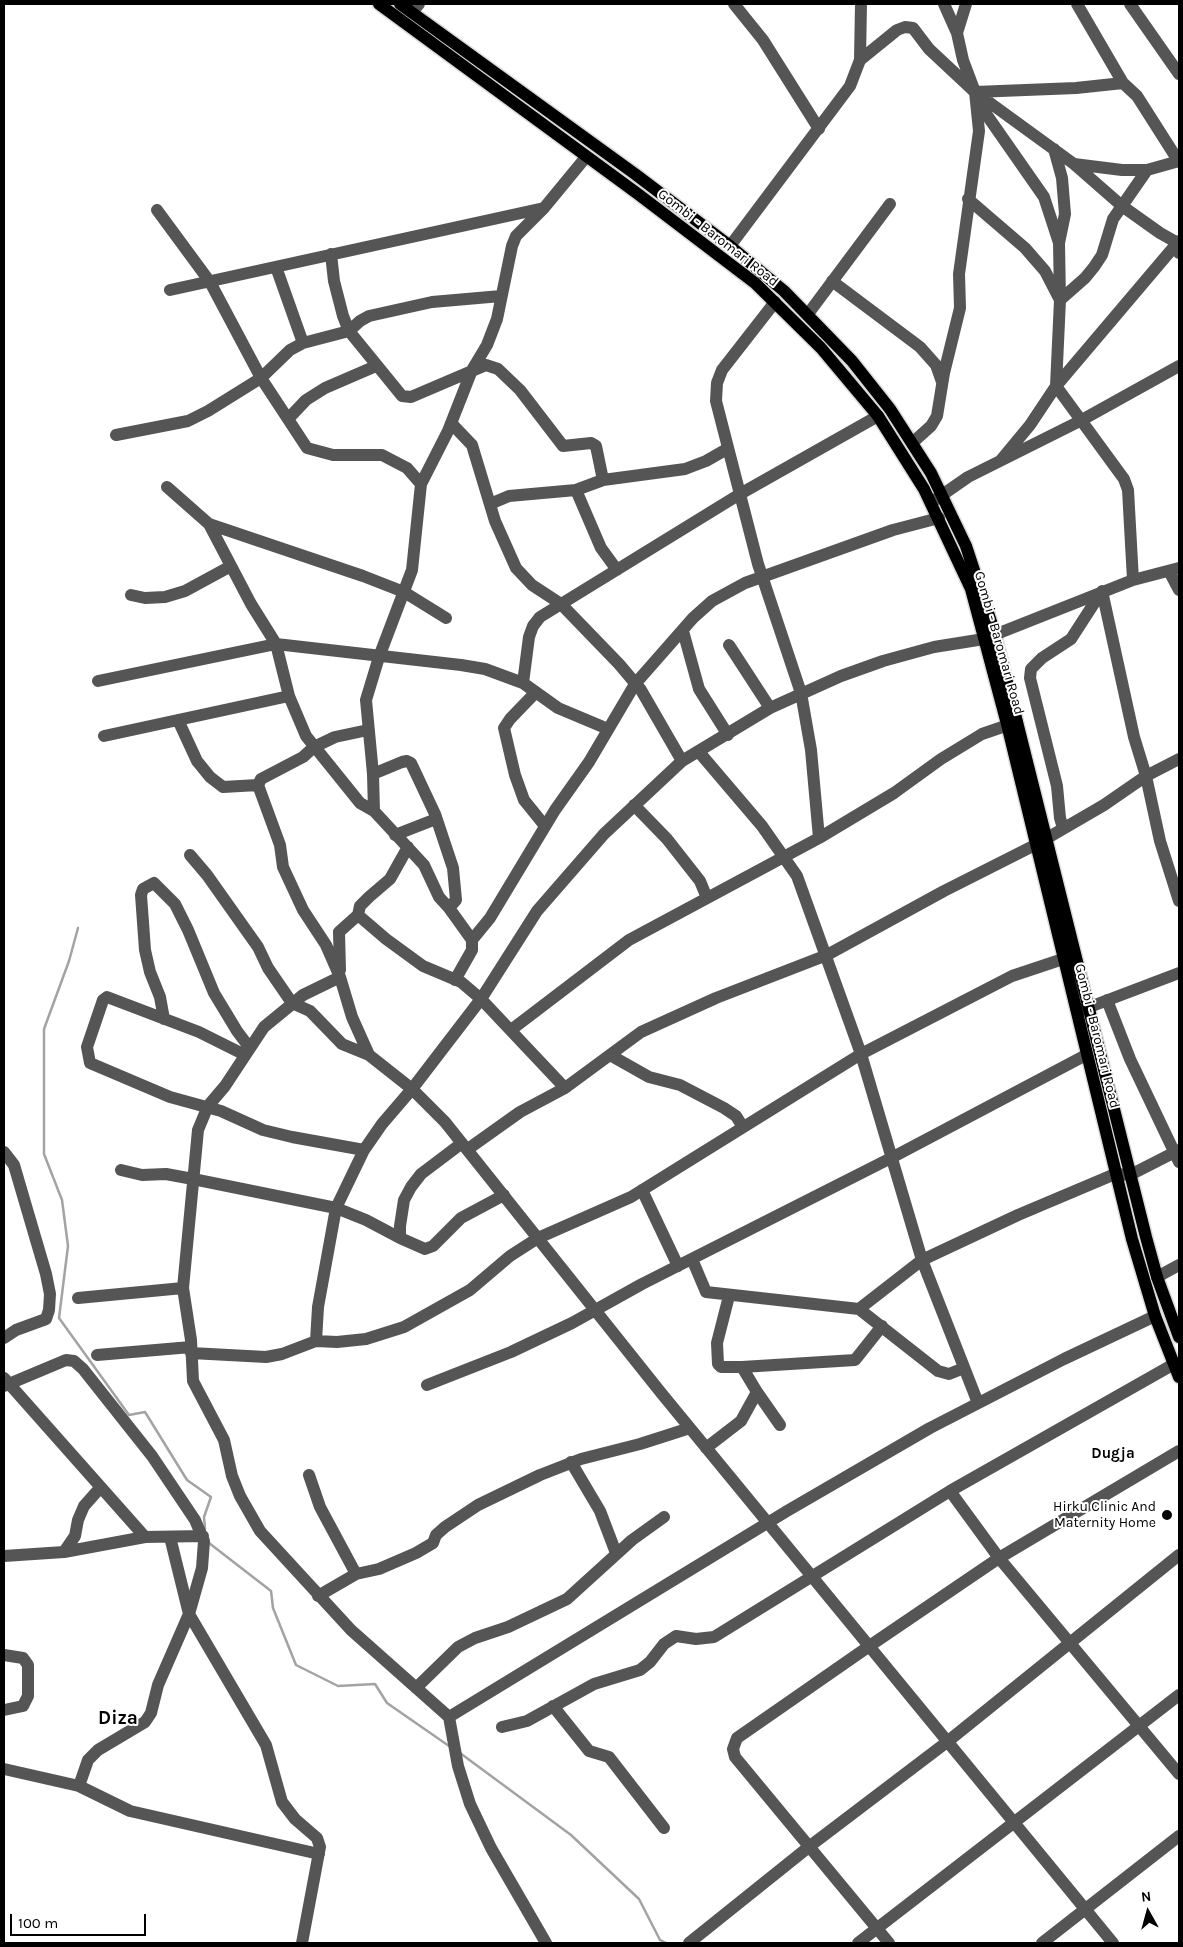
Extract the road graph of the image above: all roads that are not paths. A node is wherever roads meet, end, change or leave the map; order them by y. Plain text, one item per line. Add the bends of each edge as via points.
1 (379, 4) edge
2 (400, 4) edge
3 (861, 4) edge
4 (944, 4) edge
5 (966, 4) edge
6 (1077, 4) edge
7 (1130, 4) edge
8 (737, 6) edge
9 (416, 8) edge
10 (957, 33) junction
11 (860, 60) junction
12 (1179, 74) edge
13 (1123, 83) junction
14 (976, 96) junction
15 (819, 129) junction
16 (1054, 149) junction
17 (586, 157) junction
18 (1179, 161) edge
19 (1074, 164) junction
20 (1146, 170) junction
21 (968, 199) junction
22 (890, 204) dead end
23 (1122, 206) junction
24 (544, 208) junction
25 (157, 210) dead end
26 (1059, 244) junction
27 (1178, 245) edge
28 (730, 246) junction
29 (331, 254) junction
30 (276, 267) junction
31 (832, 281) junction
32 (210, 282) junction
33 (170, 290) dead end
34 (501, 296) junction
35 (1060, 300) junction
36 (774, 302) junction
37 (808, 314) junction
38 (349, 331) junction
39 (303, 343) junction
40 (376, 366) junction
41 (1179, 366) edge
42 (472, 370) junction
43 (262, 378) junction
44 (942, 382) junction
45 (1056, 386) junction
46 (878, 416) junction
47 (288, 419) junction
48 (1080, 421) junction
49 (451, 423) junction
50 (116, 436) dead end
51 (912, 443) junction
52 (727, 449) junction
53 (1001, 460) junction
54 (603, 480) junction
55 (420, 484) junction
56 (167, 487) dead end
57 (576, 490) junction
58 (740, 494) junction
59 (943, 494) junction
60 (932, 502) junction
61 (490, 504) junction
62 (939, 518) junction
63 (209, 524) junction
64 (231, 566) junction
65 (618, 570) junction
66 (1174, 570) edge
67 (764, 577) junction
68 (1133, 580) junction
69 (1179, 590) edge
70 (1102, 591) junction
71 (404, 592) junction
72 (131, 595) dead end
73 (562, 605) junction
74 (446, 618) dead end
75 (684, 631) junction
76 (990, 636) junction
77 (276, 644) junction
78 (729, 645) dead end
79 (379, 657) junction
80 (98, 681) dead end
81 (523, 683) junction
82 (636, 684) junction
83 (536, 692) junction
84 (801, 693) junction
85 (289, 696) junction
86 (770, 708) junction
87 (178, 720) junction
88 (1012, 723) junction
89 (608, 729) junction
90 (368, 730) junction
91 (728, 735) junction
92 (104, 736) dead end
93 (314, 747) junction
94 (699, 752) junction
95 (1179, 759) edge
96 (682, 761) junction
97 (373, 774) junction
98 (1146, 776) junction
99 (258, 785) junction
100 (634, 804) junction
101 (374, 811) junction
102 (436, 819) junction
103 (545, 826) junction
104 (1063, 828) junction
105 (395, 835) junction
106 (818, 838) junction
107 (1042, 841) junction
108 (408, 847) junction
109 (190, 855) dead end
110 (784, 857) junction
111 (707, 898) junction
112 (1179, 901) edge
113 (449, 908) junction
114 (358, 915) junction
115 (312, 923) junction
116 (339, 932) junction
117 (472, 940) junction
118 (827, 955) junction
119 (1063, 959) junction
120 (1179, 974) edge
121 (340, 977) junction
122 (455, 980) junction
123 (481, 999) junction
124 (1107, 1000) junction
125 (292, 1003) junction
126 (1089, 1007) junction
127 (1076, 1012) junction
128 (164, 1019) junction
129 (511, 1030) junction
130 (248, 1051) junction
131 (610, 1054) junction
132 (861, 1054) junction
133 (369, 1055) junction
134 (1086, 1055) junction
135 (565, 1088) junction
136 (412, 1089) junction
137 (208, 1106) junction
138 (743, 1127) junction
139 (465, 1146) junction
140 (364, 1150) junction
141 (4, 1152) edge
142 (1178, 1155) edge
143 (893, 1157) junction
144 (121, 1170) dead end
145 (1115, 1174) junction
146 (1130, 1175) junction
147 (193, 1179) junction
148 (642, 1190) junction
149 (504, 1195) junction
150 (336, 1208) junction
151 (400, 1238) junction
152 (538, 1238) junction
153 (692, 1259) junction
154 (922, 1260) junction
155 (1179, 1265) edge
156 (678, 1266) junction
157 (1157, 1277) junction
158 (183, 1288) junction
159 (729, 1296) junction
160 (78, 1298) dead end
161 (595, 1308) junction
162 (859, 1309) junction
163 (1155, 1316) junction
164 (882, 1326) junction
165 (1179, 1337) edge
166 (4, 1338) edge
167 (316, 1341) junction
168 (191, 1350) junction
169 (97, 1355) dead end
170 (1174, 1364) junction
171 (742, 1367) junction
172 (964, 1368) junction
173 (1179, 1377) edge
174 (5, 1383) edge
175 (426, 1385) dead end
176 (757, 1392) junction
177 (978, 1403) junction
178 (780, 1425) dead end
179 (690, 1428) junction
180 (706, 1448) junction
181 (1179, 1451) edge
182 (571, 1462) junction
183 (310, 1475) dead end
184 (100, 1488) junction
185 (950, 1491) junction
186 (664, 1517) dead end
187 (768, 1523) junction
188 (203, 1536) junction
189 (145, 1537) junction
190 (170, 1537) junction
191 (64, 1552) junction
192 (616, 1553) junction
193 (1179, 1555) edge
194 (4, 1556) edge
195 (1000, 1558) junction
196 (356, 1574) junction
197 (812, 1575) junction
198 (318, 1596) junction
199 (189, 1614) junction
200 (1071, 1642) junction
201 (868, 1647) junction
202 (4, 1656) edge
203 (416, 1688) junction
204 (1179, 1695) edge
205 (554, 1706) junction
206 (4, 1710) edge
207 (450, 1717) junction
208 (1139, 1725) junction
209 (502, 1727) dead end
210 (946, 1742) junction
211 (4, 1769) edge
212 (1179, 1774) edge
213 (79, 1786) junction
214 (1013, 1824) junction
215 (664, 1828) dead end
216 (1179, 1836) edge
217 (810, 1846) junction
218 (319, 1854) junction
219 (1085, 1908) junction
220 (877, 1928) junction
221 (302, 1943) edge
222 (546, 1943) edge
223 (689, 1943) edge
224 (858, 1943) edge
225 (889, 1943) edge
226 (1042, 1943) edge
227 (1113, 1943) edge

1 - 17 main road, Gombi - Baromari Road
2 - 9 main road, Gombi - Baromari Road
3 - 11 street
4 - 10 street
5 - 10 street
6 - 13 street
7 - 12 street
8 - 15 street via 763,40
9 - 28 main road, Gombi - Baromari Road
10 - 14 street
11 - 14 street via 897,30 913,28 929,49
11 - 15 street via 850,86
13 - 14 street
13 - 18 street via 1137,96
14 - 16 street
14 - 21 street via 978,140
14 - 26 street via 1044,197
15 - 28 street
16 - 19 street
16 - 26 street via 1062,178 1065,214
17 - 24 street
17 - 36 main road, Gombi - Baromari Road via 755,283
18 - 20 street
19 - 20 street
19 - 23 street
20 - 23 street
21 - 35 street via 1025,248 1045,271
21 - 44 street via 959,274 960,308
22 - 31 street
23 - 27 street
23 - 35 street via 1112,219 1102,255 1085,278
24 - 29 street
24 - 34 street via 516,236
25 - 32 street
26 - 35 street
27 - 45 street
28 - 37 main road, Gombi - Baromari Road
29 - 30 street
29 - 38 street via 334,281
30 - 32 street
30 - 39 street
31 - 37 street
31 - 44 street via 920,347 936,366
32 - 33 street
32 - 43 street
34 - 38 street via 404,307 369,316
34 - 42 street via 487,345
35 - 45 street
36 - 46 main road, Gombi - Baromari Road via 821,348
36 - 52 street via 722,370 717,383 716,401
37 - 51 main road, Gombi - Baromari Road via 852,361
38 - 39 street
38 - 40 street
39 - 43 street via 281,357
40 - 42 street via 396,391 411,397
40 - 47 street via 325,388 306,400
41 - 48 street
42 - 49 street
42 - 54 street via 486,365 498,369 539,412 563,446 591,443 596,446
43 - 47 street
43 - 50 street via 188,421
44 - 51 street via 937,416
45 - 48 street
45 - 53 street
46 - 58 street
46 - 60 main road, Gombi - Baromari Road
47 - 55 street via 307,448 333,455 382,455 407,468
48 - 53 street
48 - 68 street via 1124,479 1128,490
49 - 55 street
49 - 61 street via 472,445
51 - 59 main road, Gombi - Baromari Road
52 - 54 street via 685,469
52 - 58 street
53 - 59 street
54 - 57 street
55 - 71 street via 412,570
56 - 63 street
57 - 61 street via 508,496
57 - 65 street via 601,548
58 - 65 street
58 - 67 street
59 - 60 street
59 - 76 main road, Gombi - Baromari Road via 969,552
60 - 62 main road, Gombi - Baromari Road
61 - 73 street via 516,568
62 - 67 street via 893,530
62 - 76 main road, Gombi - Baromari Road
63 - 64 street
63 - 71 street
64 - 72 street via 185,591 165,597
64 - 77 street
65 - 73 street
66 - 68 street
66 - 69 street
67 - 75 street via 731,589 712,601
67 - 84 street
68 - 70 street
70 - 76 street
70 - 98 street via 1134,737
70 - 104 street via 1071,639 1031,669 1030,678 1057,786
71 - 74 street
71 - 79 street
73 - 81 street via 540,617 533,626
73 - 82 street
75 - 82 street
75 - 91 street via 699,689
76 - 84 street via 883,661
76 - 88 main road, Gombi - Baromari Road
77 - 79 street
77 - 80 street
77 - 85 street
78 - 86 street
79 - 81 street via 485,669
79 - 90 street via 366,700
81 - 83 street
82 - 89 street
82 - 96 street
83 - 89 street via 558,708
83 - 103 street via 504,728 524,800
84 - 86 street
84 - 106 street via 812,750
85 - 87 street
85 - 93 street
86 - 91 street
87 - 92 street
87 - 99 street via 198,761 210,777 223,787
88 - 106 street via 982,734 954,750 894,793
88 - 107 main road, Gombi - Baromari Road
89 - 103 street
90 - 93 street via 344,734
90 - 97 street
91 - 94 street
93 - 99 street via 303,757 261,779
93 - 101 street via 360,803
94 - 96 street
94 - 110 street
95 - 98 street
96 - 100 street
97 - 101 street
97 - 102 street via 407,761 415,771
98 - 104 street
98 - 112 street via 1160,841
99 - 115 street via 280,845 282,867
100 - 111 street via 700,881
100 - 123 street via 536,911
101 - 105 street
102 - 105 street
102 - 113 street via 456,884 456,900
103 - 117 street via 490,918
104 - 107 street
105 - 108 street
106 - 110 street
107 - 118 street
107 - 119 main road, Gombi - Baromari Road
107 - 126 main road, Gombi - Baromari Road
108 - 113 street via 424,865 439,897
108 - 114 street via 390,879 360,906
109 - 125 street via 258,947
110 - 111 street
110 - 118 street via 798,876
111 - 129 street via 629,940
113 - 117 street
114 - 116 street
114 - 122 street via 423,966
115 - 116 street
115 - 121 street
116 - 121 street
117 - 122 street via 472,950
118 - 131 street via 671,1017 641,1032
118 - 132 street
119 - 127 main road, Gombi - Baromari Road
119 - 132 street via 1012,976
120 - 124 street
121 - 125 street
121 - 133 street via 352,1017
122 - 123 street
123 - 129 street
123 - 136 street
124 - 126 street
124 - 142 street via 1130,1060
125 - 130 street via 264,1027
125 - 133 street via 310,1011 342,1044
126 - 127 street
126 - 146 main road, Gombi - Baromari Road
127 - 134 main road, Gombi - Baromari Road
128 - 130 street
128 - 130 street via 145,950 141,895 143,888 154,883 175,904 214,993
128 - 137 street via 108,997 103,1000 87,1047 90,1064 170,1097
129 - 135 street
130 - 137 street
131 - 135 street
131 - 138 street via 649,1077 680,1085 724,1108 736,1116
132 - 138 street
132 - 143 street
133 - 136 street
134 - 143 street
134 - 145 main road, Gombi - Baromari Road
135 - 139 street
136 - 139 street
136 - 140 street
137 - 140 street via 263,1130
137 - 147 street via 198,1130
138 - 148 street
139 - 149 street
139 - 151 street via 422,1174 411,1187 404,1200
140 - 150 street
141 - 166 street via 14,1165 50,1294 46,1319
142 - 146 street
143 - 153 street
143 - 154 street
144 - 147 street
145 - 146 street
145 - 154 street
145 - 163 main road, Gombi - Baromari Road
146 - 157 main road, Gombi - Baromari Road
147 - 150 street
147 - 158 street
148 - 152 street
148 - 156 street
149 - 151 street via 461,1218 433,1246 425,1249
149 - 152 street
150 - 151 street
150 - 167 street via 318,1307
152 - 161 street
152 - 167 street via 510,1256 470,1290 404,1327 366,1339
153 - 156 street
153 - 159 street via 706,1292
154 - 162 street
154 - 172 street
155 - 157 street
156 - 161 street
157 - 165 main road, Gombi - Baromari Road
158 - 160 street
158 - 168 street
159 - 162 street
159 - 171 street via 718,1343 718,1364 720,1367
161 - 175 street via 511,1352
161 - 179 street
162 - 164 street
163 - 170 main road, Gombi - Baromari Road
163 - 177 street
164 - 171 street via 855,1360
164 - 172 street via 943,1373
167 - 168 street via 266,1358
168 - 169 street
168 - 198 street via 193,1381 224,1440 240,1496 260,1531
170 - 173 main road, Gombi - Baromari Road
170 - 185 street
171 - 176 street
172 - 177 street
174 - 184 street
174 - 188 street via 66,1360 74,1361 152,1456
176 - 178 street
176 - 180 street via 741,1420
177 - 187 street
179 - 180 street
179 - 182 street
180 - 187 street
181 - 195 street
182 - 192 street via 600,1511
182 - 196 street via 478,1505 445,1527 433,1543 416,1553 379,1569
183 - 196 street via 320,1506
184 - 189 street
184 - 191 street via 84,1506 75,1536
185 - 195 street
185 - 197 street
186 - 192 street
187 - 197 street
187 - 207 street
188 - 190 street
188 - 199 street via 202,1568
189 - 190 street
189 - 191 street
190 - 199 street
191 - 194 street
192 - 203 street via 567,1598 458,1647
193 - 200 street
195 - 200 street
195 - 201 street
196 - 198 street
197 - 201 street
197 - 205 street via 714,1637 696,1640 676,1636 640,1670 594,1684
198 - 203 street
199 - 213 street via 158,1685 151,1713 145,1722 98,1750 88,1760
199 - 218 street via 266,1745 282,1802 295,1819 317,1838
200 - 208 street
200 - 210 street
201 - 210 street
201 - 217 street via 737,1738 733,1749 735,1757
202 - 206 street via 23,1658 28,1665 28,1696 23,1706
203 - 207 street
204 - 208 street
205 - 209 street via 527,1721
205 - 215 street via 589,1751 609,1756
207 - 222 street via 458,1766 470,1804 491,1848
208 - 212 street
208 - 214 street
210 - 214 street
210 - 217 street
211 - 213 street
213 - 218 street via 130,1810
214 - 219 street
214 - 220 street
216 - 219 street
217 - 220 street
217 - 223 street
218 - 221 street
219 - 226 street
219 - 227 street
220 - 224 street
220 - 225 street

